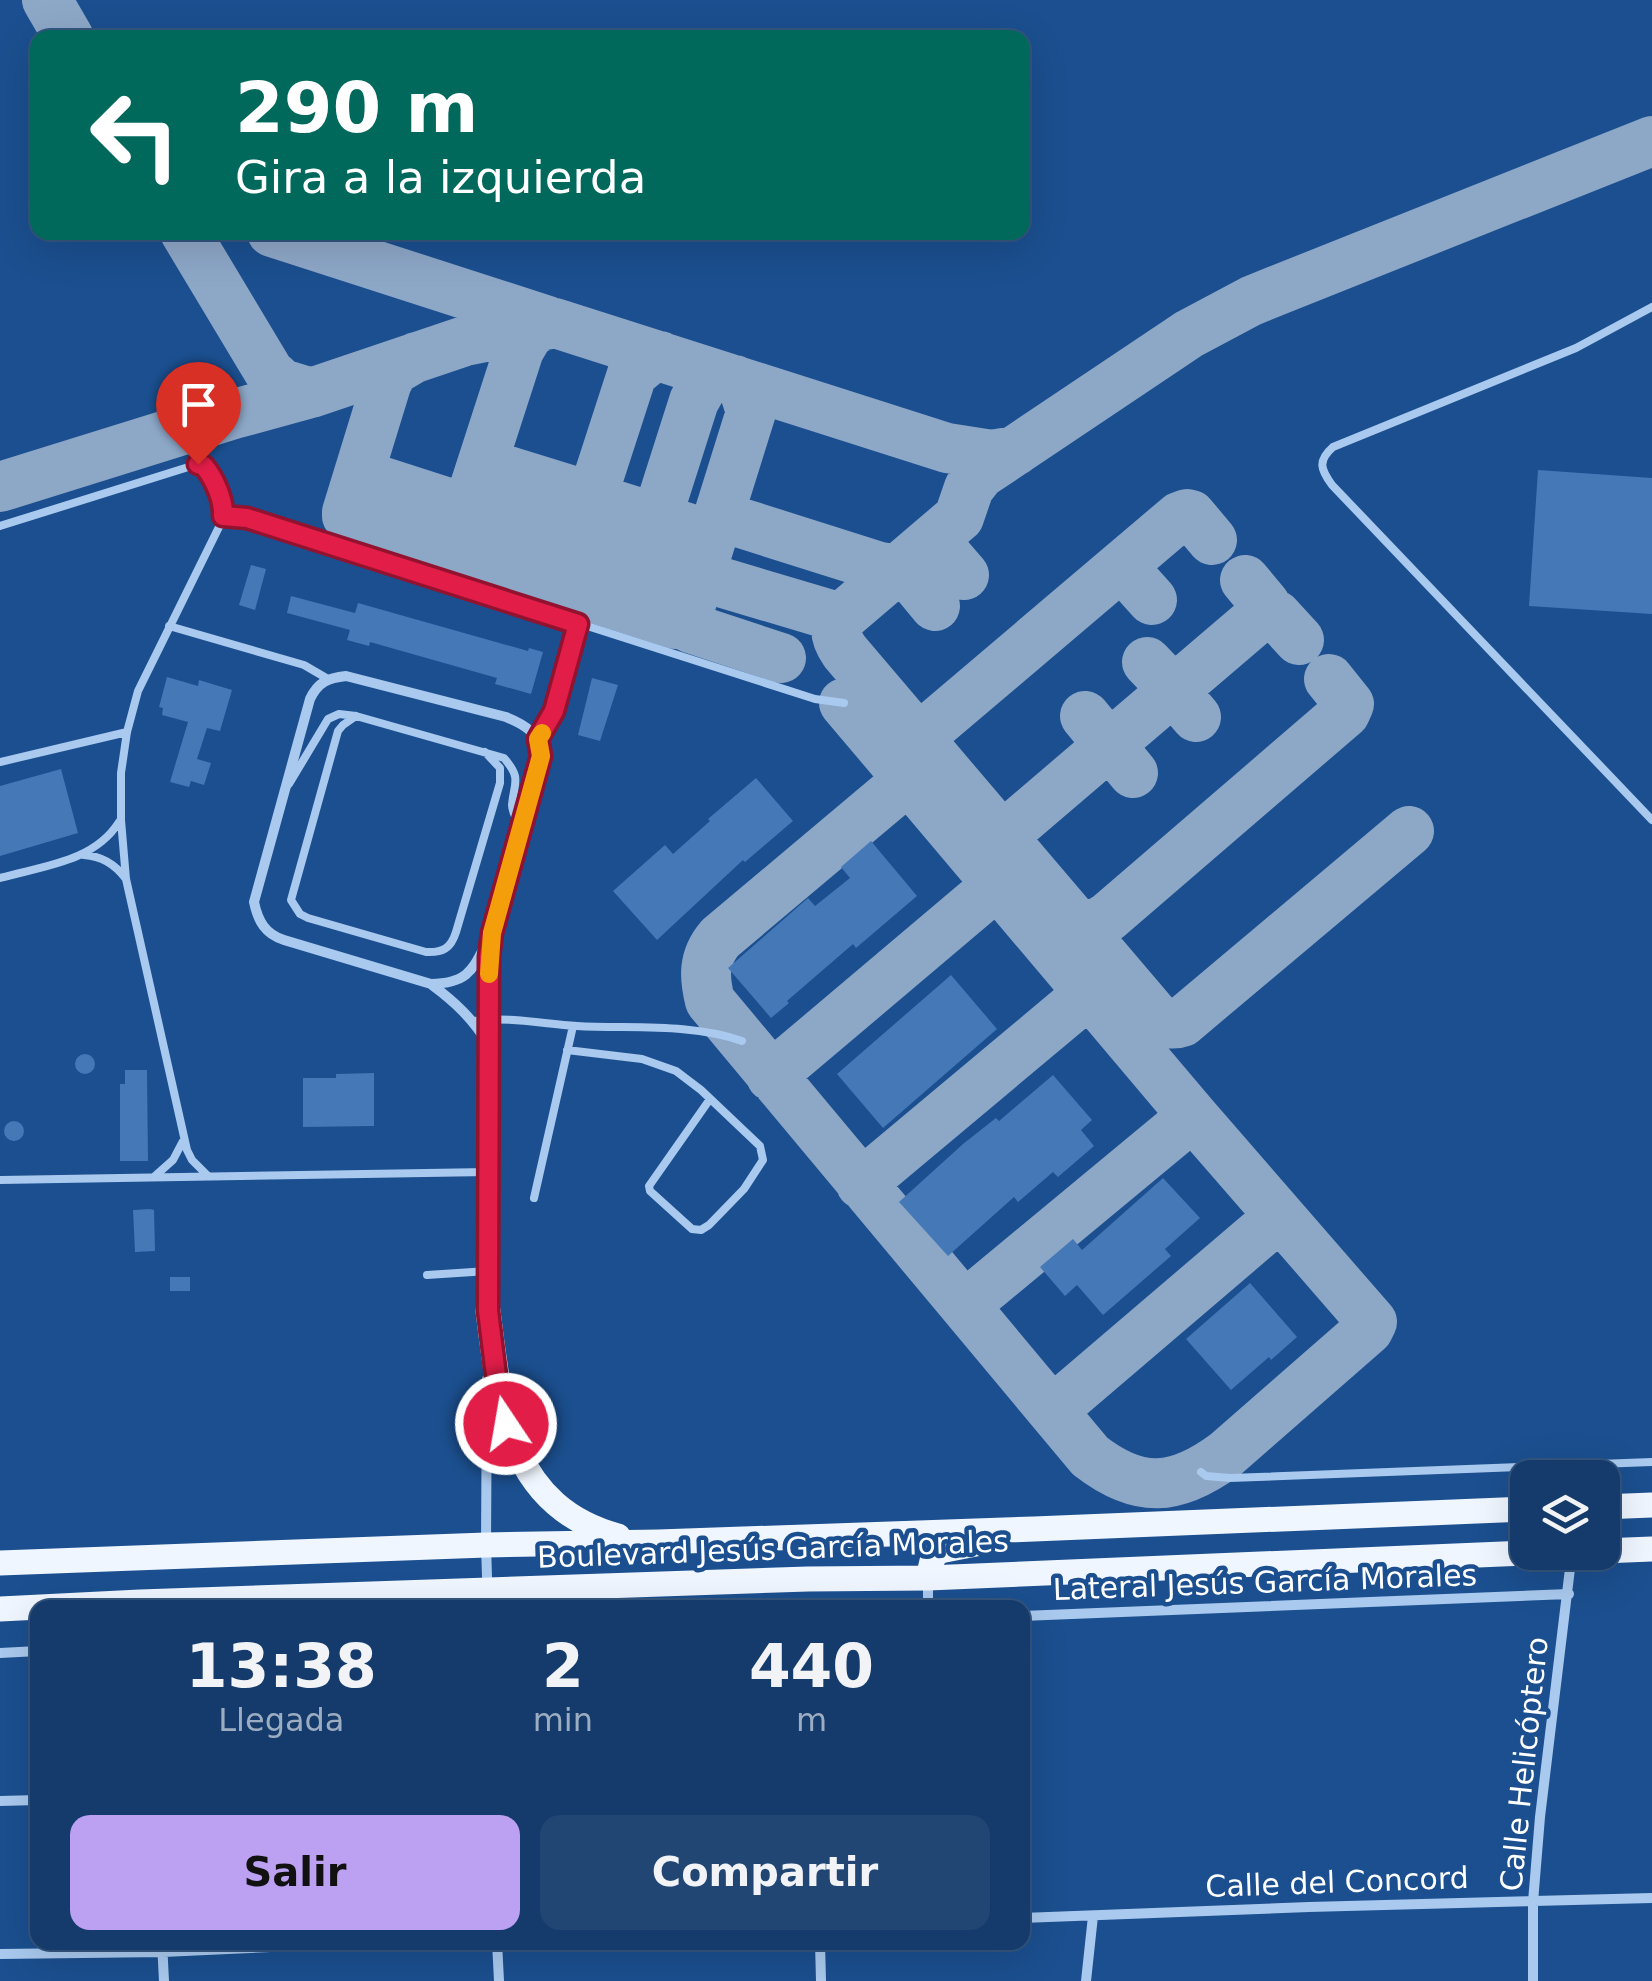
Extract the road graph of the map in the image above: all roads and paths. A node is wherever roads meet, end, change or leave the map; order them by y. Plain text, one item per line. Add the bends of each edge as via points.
1 (1652, 307) edge
2 (223, 516) junction
3 (0, 526) edge
4 (578, 624) junction
5 (169, 626) junction
6 (328, 679) junction
7 (844, 704) dead end
8 (356, 716) junction
9 (127, 732) junction
10 (538, 739) junction
11 (485, 752) junction
12 (0, 762) edge
13 (284, 792) junction
14 (121, 820) junction
15 (1652, 820) edge
16 (521, 828) junction
17 (83, 855) junction
18 (0, 878) edge
19 (126, 878) junction
20 (492, 933) junction
21 (431, 984) junction
22 (489, 1019) junction
23 (474, 1021) junction
24 (574, 1026) junction
25 (742, 1041) dead end
26 (488, 1045) junction
27 (568, 1050) junction
28 (710, 1098) junction
29 (184, 1138) junction
30 (488, 1172) junction
31 (156, 1176) junction
32 (208, 1176) junction
33 (0, 1180) edge
34 (534, 1198) dead end
35 (488, 1271) junction
36 (426, 1275) dead end
37 (488, 1311) junction
38 (1652, 1462) edge
39 (1201, 1472) dead end
40 (1652, 1505) edge
41 (1620, 1506) edge
42 (1510, 1510) edge
43 (1034, 1528) junction
44 (658, 1542) junction
45 (486, 1545) junction
46 (1652, 1549) edge
47 (1620, 1550) edge
48 (1510, 1554) edge
49 (0, 1562) edge
50 (1570, 1570) edge
51 (928, 1578) junction
52 (1568, 1594) junction
53 (488, 1599) edge
54 (430, 1600) edge
55 (928, 1600) edge
56 (30, 1607) edge
57 (0, 1608) edge
58 (1030, 1616) edge
59 (30, 1651) edge
60 (0, 1653) edge
61 (30, 1800) edge
62 (0, 1801) edge
63 (1652, 1898) edge
64 (1534, 1902) junction
65 (1093, 1916) junction
66 (1030, 1918) edge
67 (109, 1950) edge
68 (163, 1950) edge
69 (497, 1950) edge
70 (820, 1950) edge
71 (0, 1954) edge
72 (164, 1981) edge
73 (499, 1981) edge
74 (821, 1981) edge
75 (1086, 1981) edge
76 (1533, 1981) edge

1 - 15 lane via 1576,348 1332,447 1322,464 1332,485
2 - 3 lane via 211,475 198,464
2 - 4 lane via 247,518
2 - 5 lane
4 - 7 lane
4 - 10 lane via 554,711
5 - 6 lane via 304,665
5 - 9 lane
6 - 10 street via 346,676 506,718
6 - 13 street via 310,699
8 - 11 lane
8 - 11 lane via 338,731 291,900 308,918 426,952 444,951 456,932 500,783 500,768
8 - 13 lane via 328,720
9 - 12 lane
9 - 14 lane
10 - 16 street via 541,756
11 - 16 lane via 504,758 514,772 512,810
13 - 21 street via 254,902 266,931
14 - 17 lane
14 - 19 lane
16 - 20 street
17 - 18 lane
17 - 19 lane via 106,860
19 - 29 lane
20 - 21 street via 466,976
20 - 22 street
21 - 23 street
22 - 23 lane
22 - 24 lane
22 - 26 street
23 - 26 street
24 - 25 lane via 694,1031
24 - 27 lane
26 - 30 street
27 - 28 lane via 660,1064
27 - 34 lane
28 - 28 lane via 760,1146 763,1160 744,1189 701,1230 692,1229 649,1186
29 - 31 lane
29 - 32 lane
30 - 32 lane
30 - 35 street
31 - 32 lane
31 - 33 lane
35 - 36 lane
35 - 37 street
37 - 44 main road via 498,1391 529,1473 550,1499 590,1526
37 - 45 street
38 - 39 lane via 1230,1478
40 - 41 main road
42 - 43 main road, Boulevard Jesús García Morales
43 - 44 main road, Boulevard Jesús García Morales
43 - 51 main road via 940,1551 932,1556
44 - 45 main road, Boulevard Jesús García Morales
45 - 49 main road, Boulevard Jesús García Morales
45 - 53 street
46 - 47 main road
48 - 51 main road, Boulevard Jesús García Morales
50 - 52 street, Calle Helicóptero
51 - 53 main road, Boulevard Jesús García Morales
51 - 55 street
52 - 58 street, Lateral Jesús García Morales
52 - 64 street, Calle Helicóptero
53 - 54 main road, Boulevard Jesús García Morales
56 - 57 main road, Boulevard Jesús García Morales
59 - 60 street
61 - 62 street
63 - 64 street, Calle del Concord
64 - 65 street, Calle del Concord
64 - 76 street, Calle Helicóptero
65 - 66 street, Calle del Concord
65 - 75 street
67 - 71 street
68 - 72 street
69 - 73 street
70 - 74 street

